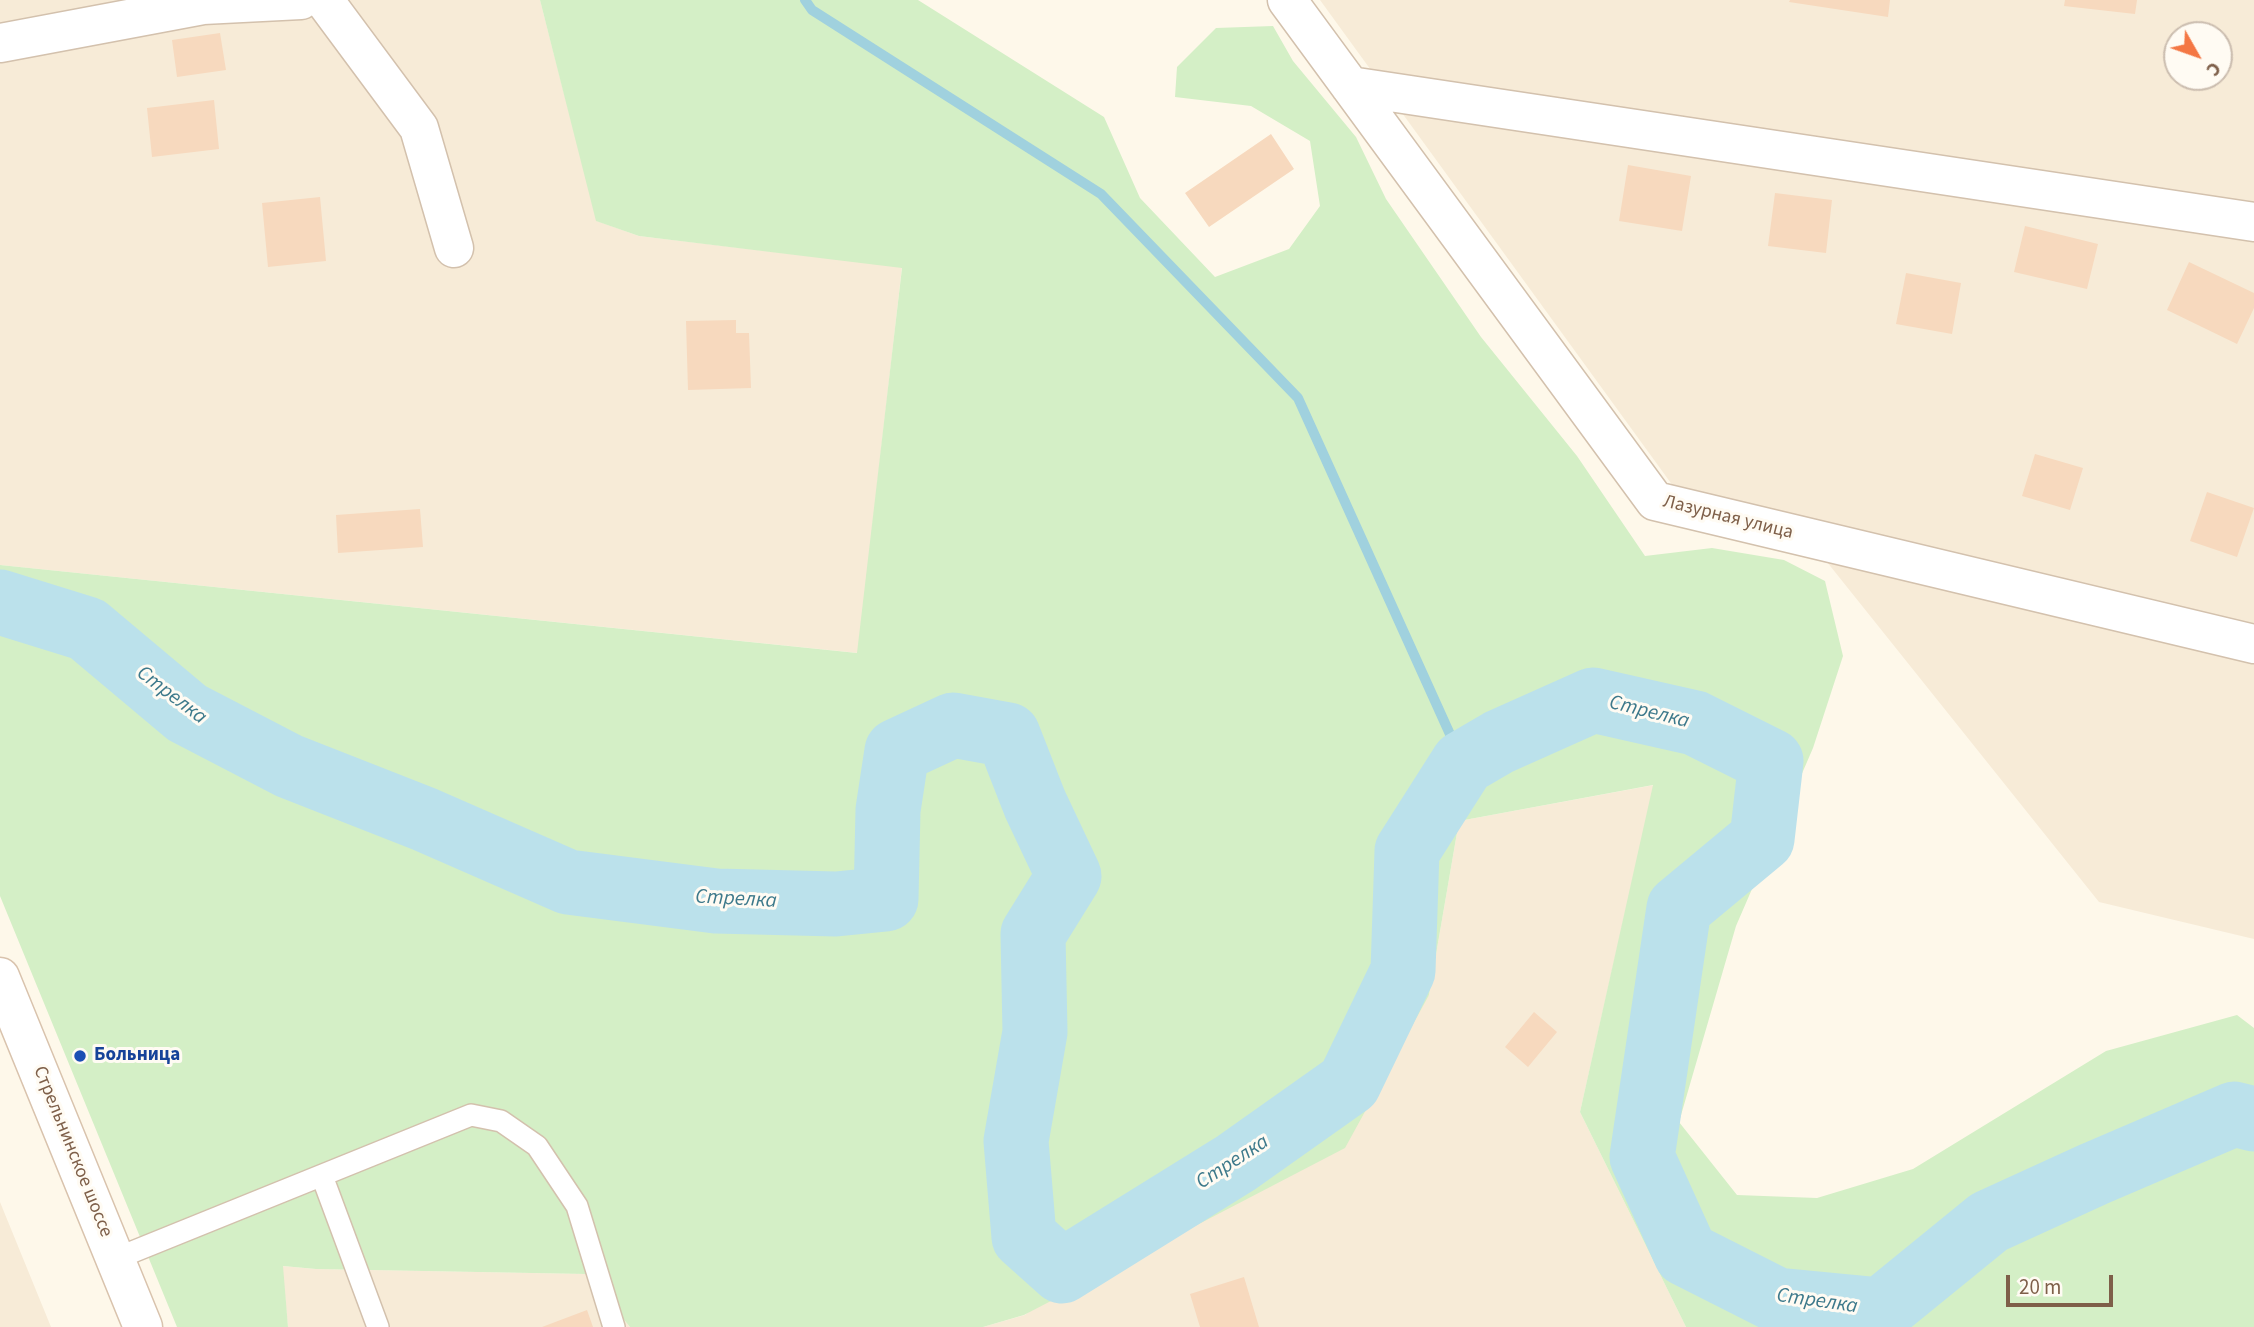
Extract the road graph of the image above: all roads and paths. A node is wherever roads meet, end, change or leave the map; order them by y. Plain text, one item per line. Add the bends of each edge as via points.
1 (301, 0) edge
2 (324, 0) edge
3 (1286, 0) edge
4 (0, 43) edge
5 (1352, 89) junction
6 (2254, 222) edge
7 (454, 248) dead end
8 (2254, 643) edge
9 (4, 998) edge
10 (322, 1175) junction
11 (115, 1259) junction
12 (143, 1327) edge
13 (378, 1327) edge
14 (614, 1327) edge

1 - 4 street via 203,5
2 - 7 street via 419,128
3 - 5 street, Лазурная улица
5 - 6 street
5 - 8 street, Лазурная улица via 1655,501
9 - 11 street, Стрельнинское шоссе
10 - 11 lane
10 - 13 lane
10 - 14 lane via 471,1115 501,1121 537,1146 577,1206
11 - 12 street, Стрельнинское шоссе

